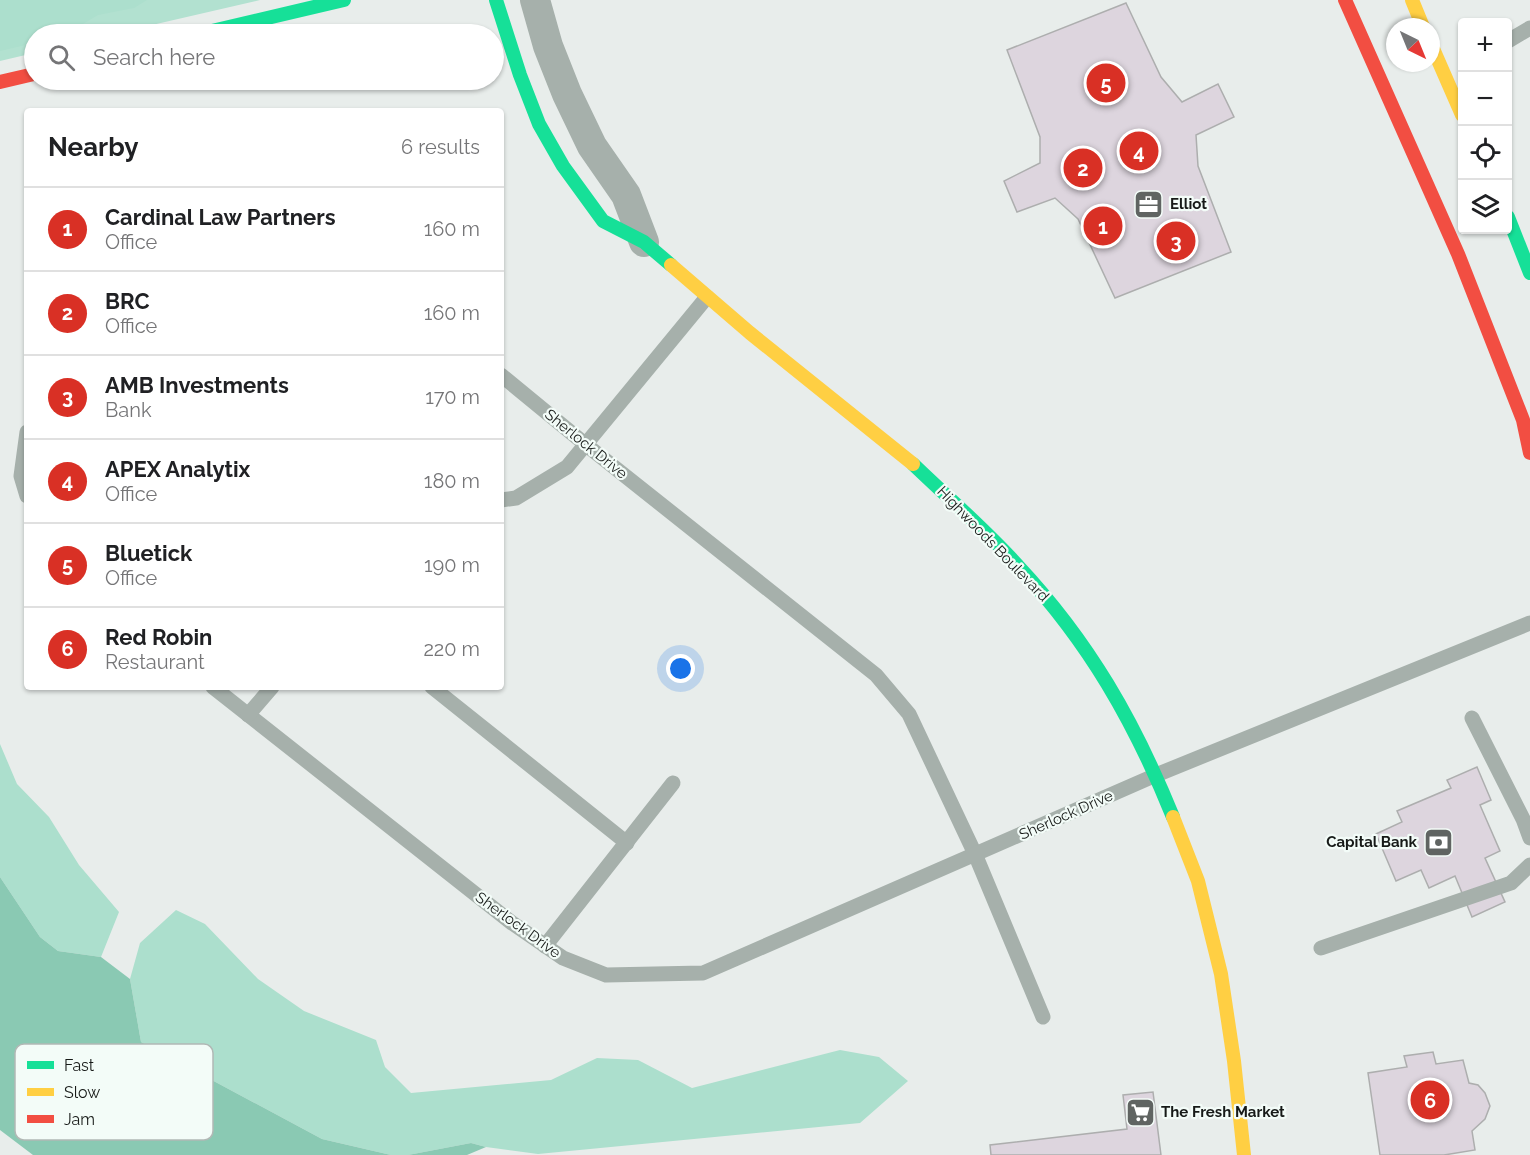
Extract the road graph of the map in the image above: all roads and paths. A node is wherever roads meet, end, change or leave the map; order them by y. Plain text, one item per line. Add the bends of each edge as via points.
1 (344, 0) edge
2 (496, 0) edge
3 (535, 0) edge
4 (1345, 0) edge
5 (1412, 0) edge
6 (1419, 18) edge
7 (242, 24) edge
8 (504, 24) edge
9 (504, 25) edge
10 (1530, 28) edge
11 (1512, 39) edge
12 (1440, 58) edge
13 (24, 76) edge
14 (0, 82) edge
15 (1458, 102) edge
16 (1512, 227) edge
17 (644, 242) junction
18 (1530, 273) edge
19 (707, 297) junction
20 (504, 377) edge
21 (585, 444) junction
22 (1530, 453) edge
23 (24, 454) edge
24 (24, 486) edge
25 (504, 500) edge
26 (1530, 623) edge
27 (217, 690) edge
28 (269, 690) edge
29 (436, 690) edge
30 (248, 715) junction
31 (1472, 718) dead end
32 (1156, 775) junction
33 (673, 783) dead end
34 (1530, 838) edge
35 (627, 843) junction
36 (975, 854) junction
37 (1530, 865) edge
38 (545, 946) junction
39 (1321, 948) dead end
40 (1043, 1017) dead end
41 (1244, 1155) edge

1 - 7 street
2 - 8 street, Highwoods Boulevard
3 - 17 street, Highwoods Boulevard via 567,94 592,146 626,195
4 - 22 street via 1458,254 1522,420
5 - 6 street
9 - 17 street, Highwoods Boulevard via 539,124 563,166 603,221
10 - 11 lane
12 - 15 street via 1449,72
13 - 14 street
16 - 18 street
17 - 19 street, Highwoods Boulevard
19 - 21 lane
19 - 32 street, Highwoods Boulevard via 912,463 1017,564 1090,655 1125,711
20 - 21 lane, Sherlock Drive
21 - 25 lane via 567,467 516,498
21 - 36 lane, Sherlock Drive via 876,675 909,714
23 - 24 lane
26 - 32 lane, Sherlock Drive
27 - 30 lane, Sherlock Drive
28 - 30 lane
29 - 35 lane
30 - 38 lane, Sherlock Drive
31 - 34 lane
32 - 36 lane, Sherlock Drive
32 - 41 street, Highwoods Boulevard via 1198,881 1221,974
33 - 35 lane
35 - 38 lane
36 - 38 lane, Sherlock Drive via 703,973 606,975 563,958
36 - 40 lane
37 - 39 lane via 1510,883

